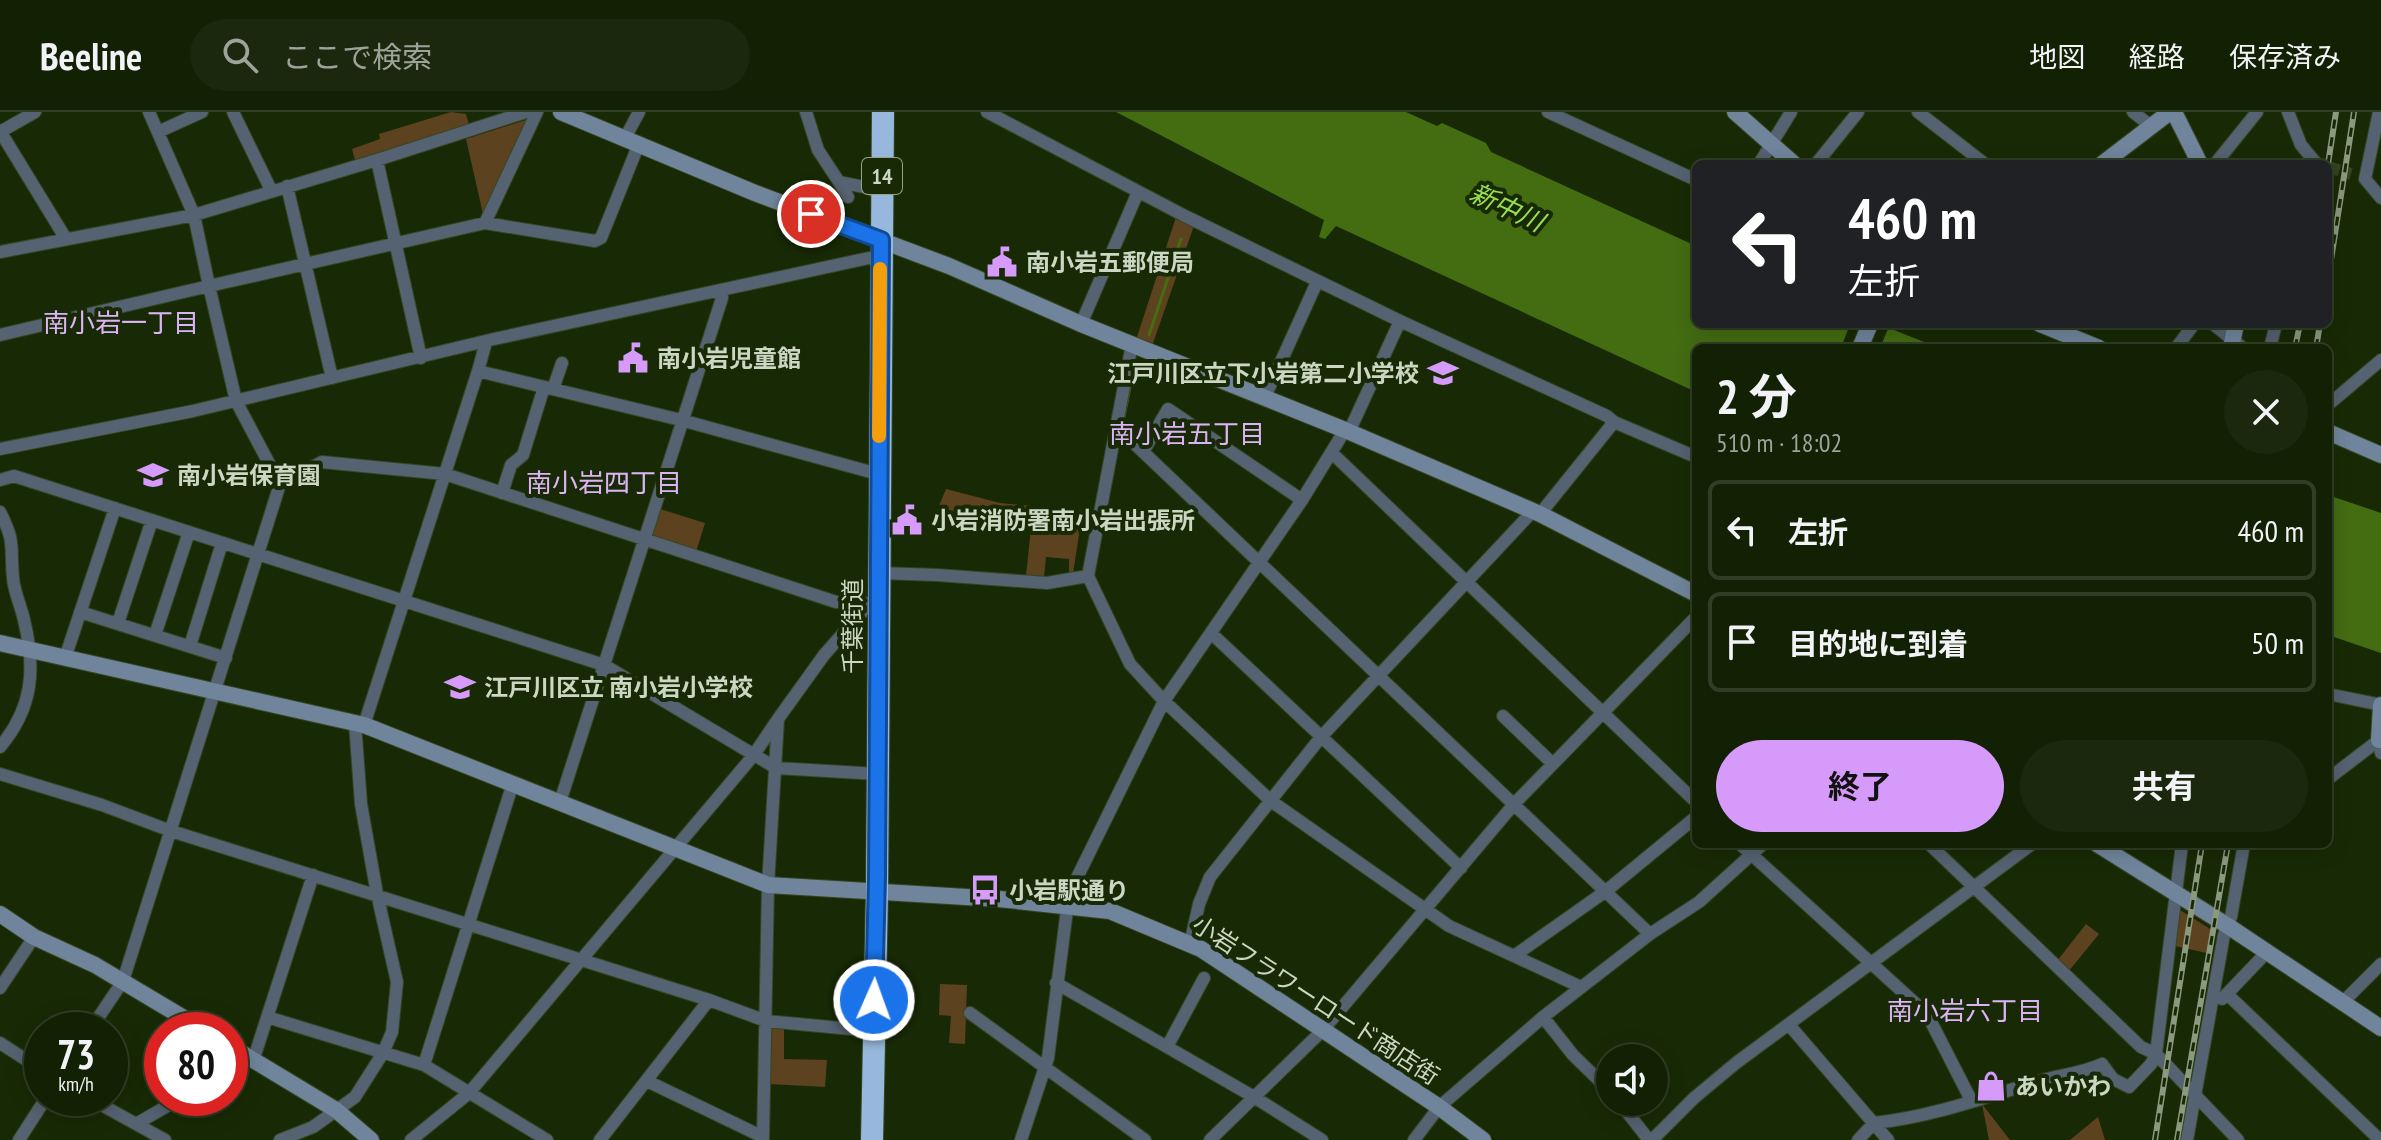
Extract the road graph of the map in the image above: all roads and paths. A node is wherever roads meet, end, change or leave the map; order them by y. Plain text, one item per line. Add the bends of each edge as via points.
1 (35, 112) edge
2 (149, 112) edge
3 (202, 112) edge
4 (233, 112) edge
5 (526, 112) edge
6 (537, 112) edge
7 (561, 112) edge
8 (639, 112) edge
9 (806, 112) edge
10 (883, 112) edge
11 (987, 112) edge
12 (1548, 112) edge
13 (1735, 112) edge
14 (1791, 112) edge
15 (1858, 112) edge
16 (1918, 112) edge
17 (2133, 112) edge
18 (2172, 112) edge
19 (2257, 112) edge
20 (2288, 112) edge
21 (2379, 112) edge
22 (2151, 126) junction
23 (0, 132) edge
24 (158, 132) junction
25 (631, 143) junction
26 (1772, 146) junction
27 (377, 160) junction
28 (1762, 160) edge
29 (1789, 160) edge
30 (1819, 160) edge
31 (1980, 160) edge
32 (2107, 160) edge
33 (2198, 160) edge
34 (2218, 160) edge
35 (2312, 160) edge
36 (2351, 174) tunnel mouth
37 (1692, 178) edge
38 (2365, 179) junction
39 (839, 182) junction
40 (287, 186) junction
41 (271, 190) junction
42 (1138, 192) junction
43 (882, 196) junction
44 (848, 197) dead end
45 (2381, 198) edge
46 (194, 215) junction
47 (485, 223) junction
48 (66, 239) junction
49 (396, 244) junction
50 (881, 249) junction
51 (0, 252) edge
52 (305, 264) junction
53 (1317, 282) junction
54 (209, 286) junction
55 (722, 290) junction
56 (1400, 321) junction
57 (1081, 324) junction
58 (2050, 328) edge
59 (0, 335) edge
60 (486, 342) junction
61 (1132, 344) junction
62 (2089, 344) edge
63 (421, 358) junction
64 (2381, 360) edge
65 (562, 363) dead end
66 (478, 371) junction
67 (332, 378) junction
68 (548, 388) junction
69 (1264, 399) junction
70 (236, 401) junction
71 (2332, 402) edge
72 (681, 420) junction
73 (1614, 422) junction
74 (1115, 428) junction
75 (1347, 431) junction
76 (2332, 434) edge
77 (2351, 441) junction
78 (2381, 447) edge
79 (0, 449) edge
80 (1143, 452) junction
81 (1332, 453) junction
82 (1692, 455) edge
83 (2381, 455) edge
84 (445, 474) junction
85 (878, 474) junction
86 (0, 480) edge
87 (280, 484) junction
88 (502, 493) junction
89 (1302, 500) junction
90 (115, 508) junction
91 (0, 512) edge
92 (1537, 512) junction
93 (152, 520) junction
94 (189, 532) junction
95 (643, 538) junction
96 (222, 543) junction
97 (258, 554) junction
98 (1259, 562) junction
99 (879, 573) junction
100 (1088, 576) junction
101 (1467, 583) junction
102 (1692, 592) edge
103 (403, 602) junction
104 (874, 603) junction
105 (80, 612) junction
106 (1692, 621) edge
107 (118, 623) junction
108 (1211, 633) junction
109 (155, 635) junction
110 (0, 643) edge
111 (190, 646) junction
112 (29, 649) junction
113 (65, 658) junction
114 (226, 658) junction
115 (604, 665) junction
116 (1380, 676) junction
117 (215, 692) junction
118 (2332, 695) edge
119 (1164, 701) junction
120 (2381, 705) edge
121 (1604, 713) junction
122 (1503, 716) dead end
123 (778, 719) junction
124 (360, 724) junction
125 (1321, 737) junction
126 (2380, 746) edge
127 (0, 747) edge
128 (753, 756) junction
129 (1553, 764) junction
130 (776, 768) junction
131 (0, 774) edge
132 (878, 774) junction
133 (2332, 776) edge
134 (513, 783) junction
135 (1692, 798) edge
136 (1271, 801) junction
137 (560, 802) junction
138 (1515, 803) junction
139 (1692, 820) edge
140 (171, 831) junction
141 (675, 848) junction
142 (1744, 848) edge
143 (1759, 848) edge
144 (1933, 848) edge
145 (2027, 848) edge
146 (2103, 848) edge
147 (2181, 848) edge
148 (2243, 848) edge
149 (1752, 856) junction
150 (1461, 868) junction
151 (313, 875) junction
152 (768, 885) junction
153 (1976, 887) junction
154 (1606, 891) junction
155 (877, 893) junction
156 (2174, 893) junction
157 (377, 894) junction
158 (1065, 904) junction
159 (1426, 910) junction
160 (0, 914) edge
161 (467, 925) junction
162 (2228, 926) junction
163 (1650, 934) junction
164 (34, 937) junction
165 (1190, 944) junction
166 (2267, 952) junction
167 (1514, 956) junction
168 (581, 960) junction
169 (1872, 963) junction
170 (2381, 964) edge
171 (1204, 978) dead end
172 (123, 981) junction
173 (1056, 983) junction
174 (1581, 987) junction
175 (0, 988) edge
176 (2227, 994) junction
177 (709, 1000) junction
178 (2343, 1002) junction
179 (2213, 1003) junction
180 (102, 1012) edge
181 (174, 1012) edge
182 (970, 1013) dead end
183 (267, 1017) junction
184 (1543, 1017) junction
185 (766, 1021) junction
186 (1790, 1026) junction
187 (2381, 1028) edge
188 (1323, 1030) junction
189 (873, 1031) junction
190 (0, 1043) edge
191 (1167, 1047) junction
192 (383, 1053) junction
193 (2156, 1054) junction
194 (24, 1058) edge
195 (249, 1058) joint
196 (424, 1065) junction
197 (1046, 1068) junction
198 (1596, 1077) edge
199 (647, 1081) junction
200 (469, 1093) junction
201 (1254, 1097) junction
202 (2195, 1097) junction
203 (1971, 1100) junction
204 (1439, 1107) junction
205 (336, 1110) junction
206 (34, 1116) edge
207 (122, 1116) edge
208 (150, 1116) edge
209 (1630, 1116) edge
210 (1874, 1123) junction
211 (136, 1124) junction
212 (763, 1139) edge
213 (19, 1140) edge
214 (165, 1140) edge
215 (280, 1140) edge
216 (371, 1140) edge
217 (411, 1140) edge
218 (547, 1140) edge
219 (600, 1140) edge
220 (872, 1140) edge
221 (1021, 1140) edge
222 (1145, 1140) edge
223 (1210, 1140) edge
224 (1322, 1140) edge
225 (1414, 1140) edge
226 (1483, 1140) edge
227 (1650, 1140) edge
228 (1858, 1140) edge
229 (1888, 1140) edge
230 (2187, 1140) edge
231 (2238, 1140) edge
232 (2380, 1140) edge

1 - 23 street
2 - 24 street
3 - 24 street
4 - 41 street
5 - 27 street
6 - 47 street
7 - 25 street
8 - 25 street
9 - 39 street via 818,150
10 - 43 highway, 千葉街道 / 14
11 - 42 street
12 - 37 street
13 - 26 street
14 - 26 street
15 - 30 street
16 - 31 street
17 - 22 street
18 - 22 street
18 - 33 street
19 - 34 street
20 - 35 street
21 - 38 street
22 - 32 street
23 - 48 street
24 - 46 street
25 - 47 street via 601,238
25 - 50 street
26 - 28 street
26 - 29 street
27 - 40 street
27 - 49 street
36 - 38 street
38 - 45 street
39 - 43 street
39 - 44 street
40 - 41 street
40 - 52 street
41 - 46 street
42 - 53 street
42 - 57 street
43 - 50 highway, 千葉街道 / 14
46 - 48 street
46 - 54 street
47 - 49 street
48 - 51 street
49 - 52 street
49 - 63 street
50 - 55 street via 869,258
50 - 57 street via 949,266
50 - 85 highway, 千葉街道 / 14
52 - 54 street
52 - 67 street
53 - 56 street
53 - 69 street
54 - 59 street
54 - 70 street
55 - 60 street
55 - 72 street
56 - 73 street
56 - 75 street
57 - 61 street
58 - 62 street
60 - 63 street
60 - 66 street
61 - 69 street
61 - 74 street
63 - 67 street
64 - 71 street
65 - 68 street
66 - 68 street
66 - 84 street
67 - 70 street
68 - 72 street
68 - 88 street
69 - 75 street
70 - 79 street
70 - 87 street
72 - 85 street
72 - 95 street
73 - 82 street
73 - 92 street
74 - 80 street
74 - 100 street
75 - 81 street
75 - 92 street
76 - 77 street
77 - 78 street
77 - 83 street
80 - 89 street via 1168,409
80 - 98 street
81 - 89 street
81 - 101 street
84 - 87 street via 322,462
84 - 88 street
84 - 103 street
85 - 99 highway, 千葉街道 / 14
86 - 90 street via 14,476
87 - 97 street
88 - 95 street
89 - 98 street
90 - 93 street
90 - 105 street
91 - 112 street via 11,534 13,580
92 - 101 street
92 - 102 street
93 - 94 street
93 - 107 street
94 - 96 street
94 - 109 street
95 - 104 street via 836,602
95 - 115 street
96 - 97 street
96 - 111 street
97 - 103 street
97 - 114 street
98 - 108 street
98 - 116 street
99 - 100 street via 1047,583
99 - 104 highway, 千葉街道 / 14
100 - 119 street via 1130,664
101 - 116 street
101 - 121 street
103 - 115 street
103 - 124 street
104 - 123 street via 824,655
104 - 132 highway, 千葉街道 / 14
105 - 107 street
105 - 113 street
106 - 121 street
107 - 109 street
108 - 119 street
108 - 125 street
109 - 111 street
110 - 112 street, 小岩フラワーロード商店街
111 - 114 street
112 - 113 street, 小岩フラワーロード商店街
112 - 127 street via 32,673 26,705
113 - 117 street, 小岩フラワーロード商店街
114 - 117 street
115 - 128 street
115 - 137 street
116 - 125 street
116 - 138 street
117 - 124 street, 小岩フラワーロード商店街
117 - 140 street
118 - 120 street
119 - 136 street
119 - 158 street
120 - 126 street
121 - 129 street
121 - 135 street
122 - 129 street
123 - 128 street
123 - 130 street
124 - 134 street, 小岩フラワーロード商店街
124 - 157 street via 361,804
125 - 136 street
125 - 150 street
126 - 133 street
128 - 130 street
128 - 141 street
129 - 138 street
130 - 132 street
130 - 152 street
131 - 140 street
132 - 155 highway, 千葉街道 / 14
134 - 137 street, 小岩フラワーロード商店街
134 - 161 street
136 - 159 street
136 - 165 street via 1210,877
137 - 141 street, 小岩フラワーロード商店街
138 - 150 street
138 - 154 street
139 - 154 street
140 - 151 street
140 - 172 street
141 - 152 street, 小岩フラワーロード商店街
141 - 168 street
142 - 149 street
143 - 149 street
144 - 153 street
145 - 153 street
146 - 156 street
147 - 156 street
148 - 162 street
149 - 163 street via 1699,902
149 - 169 street
150 - 159 street
151 - 157 street
151 - 183 street
152 - 155 street, 小岩フラワーロード商店街
152 - 185 street
153 - 169 street
153 - 193 street via 2141,1047
154 - 163 street
154 - 167 street
155 - 158 street, 小岩フラワーロード商店街
155 - 189 highway, 千葉街道 / 14
156 - 162 street
156 - 193 street
157 - 161 street
157 - 192 street via 397,982 392,1032
158 - 165 street, 小岩フラワーロード商店街 via 1110,911
158 - 173 street
159 - 167 street
159 - 188 street
160 - 164 street
161 - 168 street
161 - 196 street
162 - 166 street
162 - 179 street
163 - 174 street
164 - 172 street
164 - 175 street
165 - 188 street, 小岩フラワーロード商店街
166 - 176 street
166 - 178 street
167 - 174 street
168 - 177 street
168 - 200 street
169 - 186 street
169 - 203 street via 1927,1014
170 - 178 street
171 - 191 street
172 - 180 street
172 - 181 street
173 - 191 street
173 - 197 street
174 - 184 street
176 - 179 street
176 - 232 street
177 - 185 street
177 - 199 street
178 - 187 street
179 - 202 street
182 - 197 street
183 - 192 street
183 - 195 street via 255,1055
184 - 198 street
184 - 204 street
185 - 189 street
185 - 212 street
186 - 210 street
186 - 227 street via 1715,1081
188 - 201 street
188 - 204 street, 小岩フラワーロード商店街
189 - 220 highway, 千葉街道 / 14
190 - 194 street
191 - 201 street
192 - 196 street
192 - 205 street via 355,1097
193 - 202 street
193 - 203 street via 2129,1087 2113,1079 2102,1064
195 - 205 street
196 - 200 street
197 - 221 street
197 - 222 street
199 - 212 street
199 - 219 street
200 - 217 street
200 - 218 street
201 - 223 street
201 - 224 street
202 - 230 street
202 - 231 street
203 - 210 street via 1921,1117
204 - 225 street
204 - 226 street, 小岩フラワーロード商店街
205 - 215 street via 313,1127
205 - 216 street
206 - 213 street
207 - 211 street
208 - 211 street
209 - 227 street
210 - 228 street
210 - 229 street
211 - 214 street

